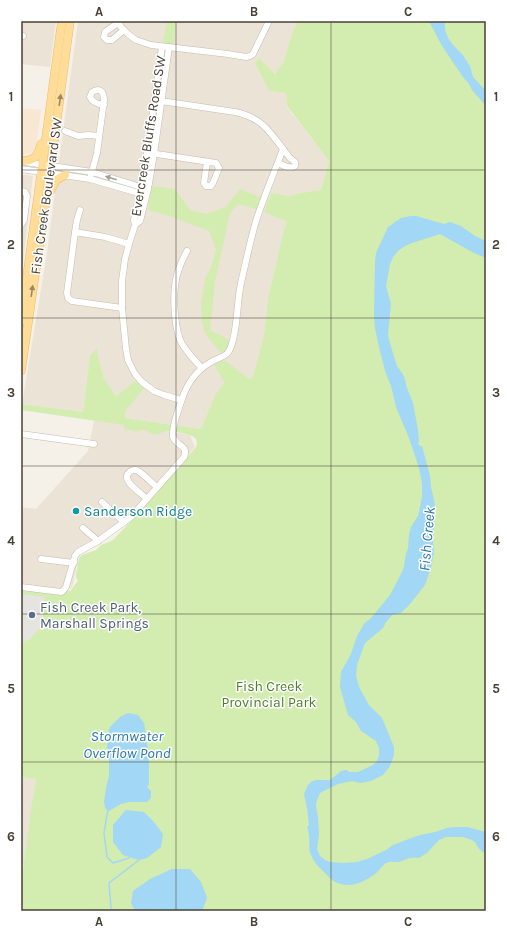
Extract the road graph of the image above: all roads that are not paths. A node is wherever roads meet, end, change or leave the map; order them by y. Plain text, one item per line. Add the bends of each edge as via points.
1 (62, 21) edge
2 (70, 21) edge
3 (268, 21) edge
4 (117, 22) edge
5 (124, 30) junction
6 (165, 47) junction
7 (158, 101) junction
8 (104, 105) dead end
9 (50, 110) junction
10 (65, 131) dead end
11 (100, 136) junction
12 (283, 149) junction
13 (150, 153) junction
14 (21, 162) edge
15 (206, 162) dead end
16 (278, 163) junction
17 (42, 168) junction
18 (21, 169) edge
19 (50, 169) junction
20 (92, 172) junction
21 (65, 175) junction
22 (90, 179) junction
23 (21, 191) edge
24 (144, 191) junction
25 (46, 198) junction
26 (80, 210) dead end
27 (21, 225) edge
28 (75, 232) junction
29 (129, 244) junction
30 (187, 251) dead end
31 (122, 308) junction
32 (21, 322) edge
33 (23, 349) edge
34 (202, 368) junction
35 (21, 371) edge
36 (181, 400) junction
37 (21, 434) edge
38 (94, 444) dead end
39 (157, 488) junction
40 (147, 499) junction
41 (102, 502) dead end
42 (124, 522) junction
43 (83, 528) dead end
44 (98, 541) junction
45 (41, 559) dead end
46 (74, 563) junction
47 (21, 587) edge

1 - 9 main road, Fish Creek Boulevard SW
19 -> 2 main road, Fish Creek Boulevard SW
3 - 6 street via 253,54 246,58
4 - 5 street
4 - 5 street via 105,32 104,37 112,40
5 - 6 street via 136,40
6 - 7 street, Evercreek Bluffs Road SW
7 - 12 street via 235,112 252,117 271,133
7 - 13 street, Evercreek Bluffs Road SW
8 - 11 street
9 - 14 main road via 38,154 31,160
9 - 17 main road, Fish Creek Boulevard SW
10 - 11 street via 78,136
11 - 20 street
12 - 16 street
12 - 16 street via 295,162 295,166 291,168
13 - 15 street
13 - 24 street, Evercreek Bluffs Road SW
14 - 17 street
16 - 34 street via 256,220 241,284 230,350 226,355
17 - 18 street
17 - 19 street
17 - 32 main road, Fish Creek Boulevard SW
19 - 20 street
19 - 21 street
19 - 25 main road, Fish Creek Boulevard SW
20 - 22 street
24 -> 20 street
21 - 22 street
21 - 25 main road via 56,180
22 - 24 street
23 - 27 street via 28,196
24 - 29 street, Evercreek Bluffs Road SW via 140,221
33 -> 25 main road, Fish Creek Boulevard SW
26 - 28 street
28 - 29 street
28 - 31 street via 68,298 74,302
29 - 31 street, Evercreek Bluffs Road SW via 123,274
30 - 34 street via 180,264 175,286 176,326 182,343
31 - 36 street, Evercreek Bluffs Road SW via 128,360 136,374 154,391
33 - 35 main road, Fish Creek Boulevard SW
34 - 36 street via 188,385
36 - 39 street via 173,437 184,448 184,455
37 - 38 street
39 - 40 street
39 - 40 street via 138,471 129,472 129,483
40 - 42 street
41 - 42 street
42 - 44 street
43 - 44 street
44 - 46 street via 78,552
45 - 46 street
46 - 47 street via 62,592

